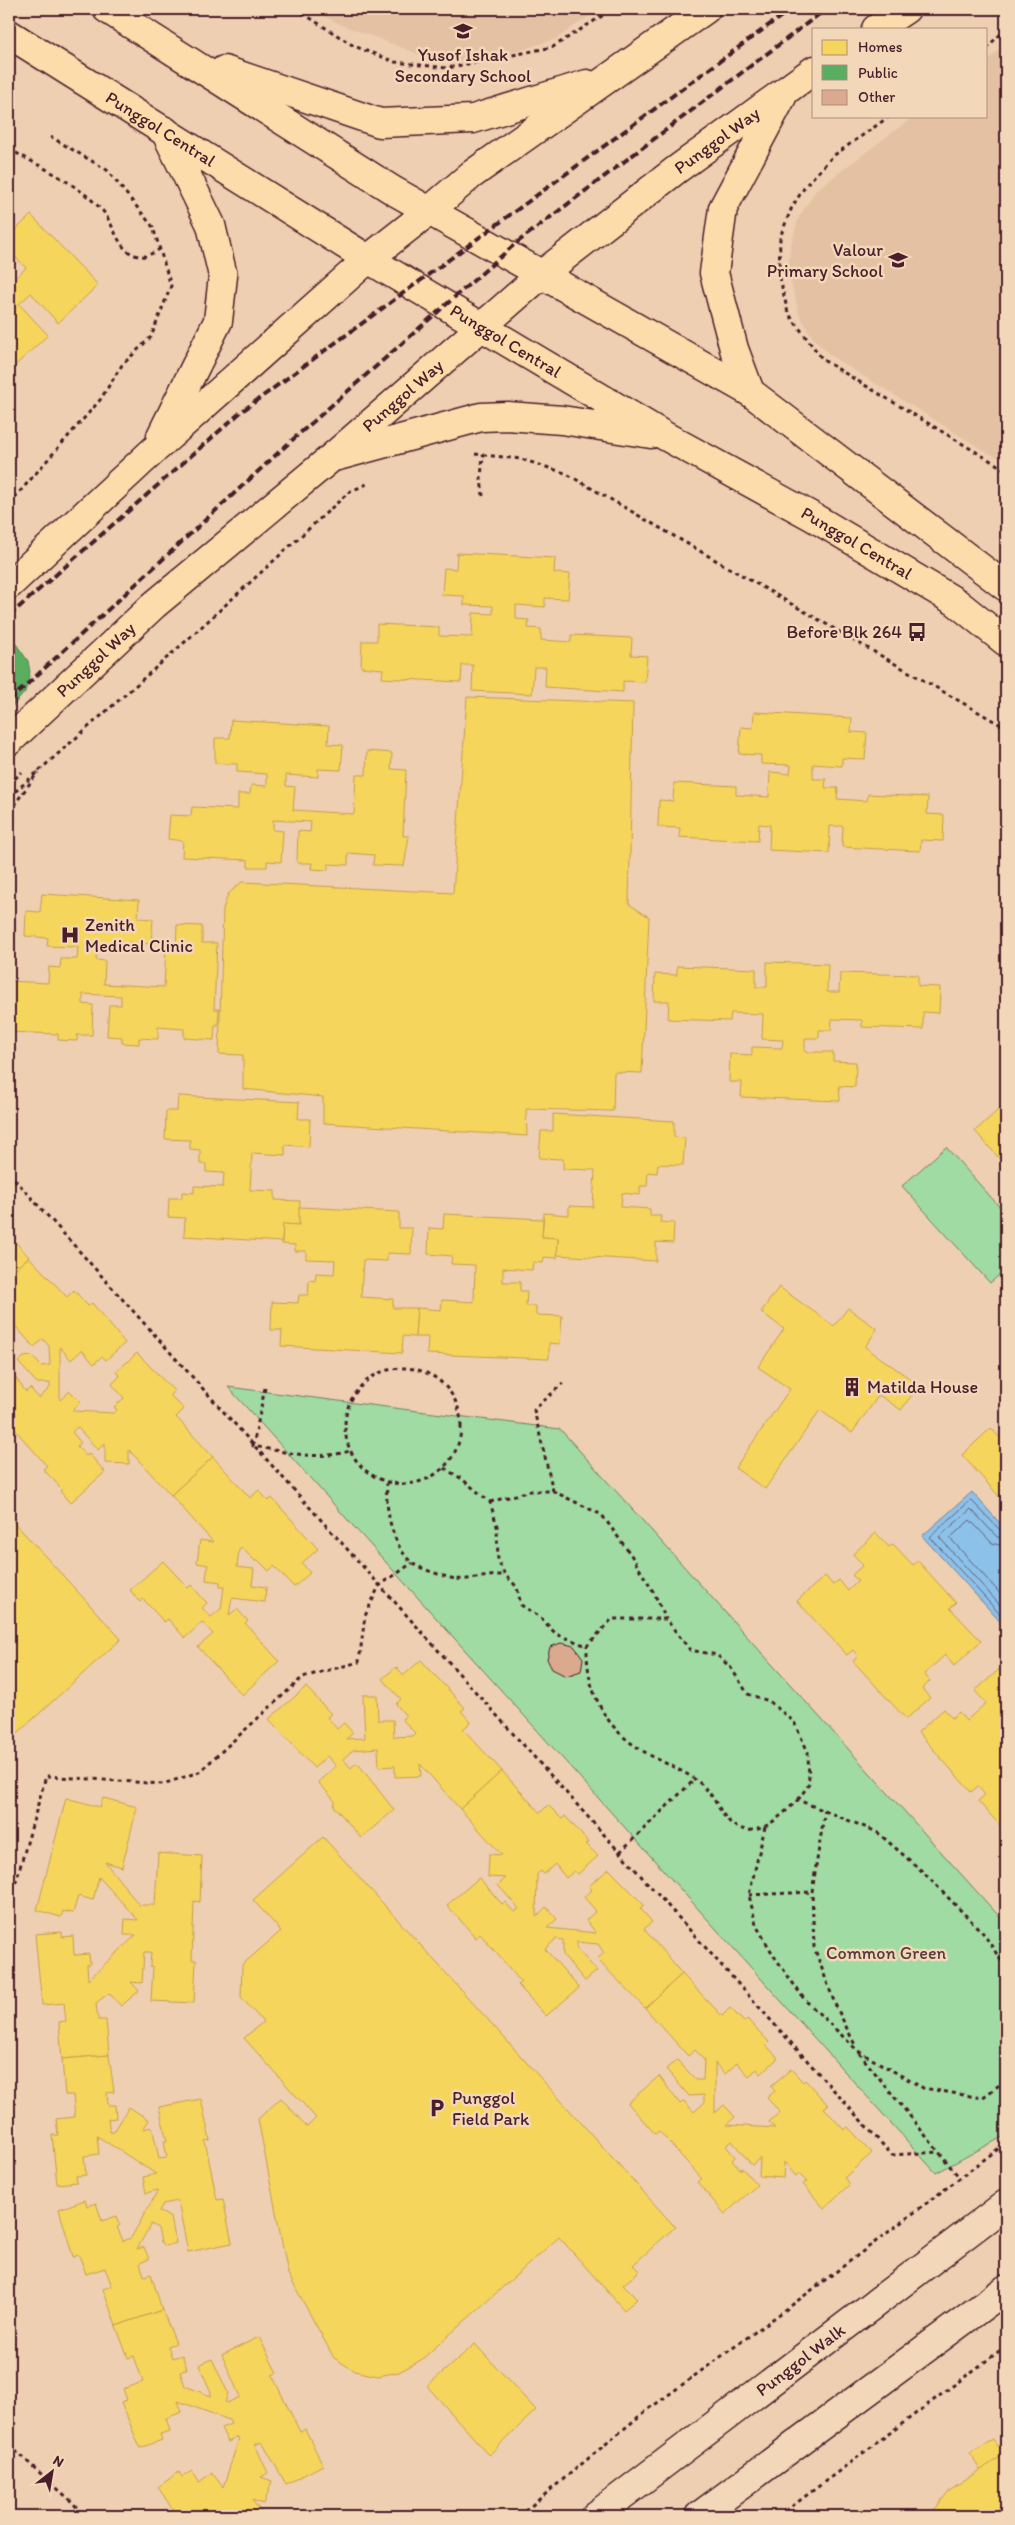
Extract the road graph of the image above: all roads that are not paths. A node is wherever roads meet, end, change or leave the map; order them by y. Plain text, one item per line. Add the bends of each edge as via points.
1 (107, 9) edge
2 (706, 9) edge
3 (906, 9) edge
4 (878, 28) edge
5 (9, 34) edge
6 (184, 57) junction
7 (812, 71) edge
8 (610, 77) junction
9 (786, 89) junction
10 (165, 131) junction
11 (429, 211) junction
12 (368, 259) junction
13 (541, 275) junction
14 (481, 326) junction
15 (750, 392) junction
16 (665, 436) junction
17 (154, 450) junction
18 (331, 458) junction
19 (9, 585) edge
20 (1006, 587) edge
21 (1006, 642) edge
22 (9, 741) edge
23 (1006, 2204) edge
24 (1006, 2289) edge
25 (595, 2516) edge
26 (699, 2516) edge

1 - 6 main road
2 - 8 main road
3 - 4 main road
5 - 10 main road, Punggol Central
6 - 8 main road via 380,123 473,119
6 - 11 main road
7 - 9 main road, Punggol Way
8 - 11 main road via 471,174
9 - 13 main road, Punggol Way
9 - 15 main road via 723,208 714,273 734,349
10 - 12 main road, Punggol Central
10 - 17 main road via 211,225 223,276 218,321
11 - 12 main road
11 - 13 main road
12 - 14 main road, Punggol Central
12 - 17 main road
13 - 14 main road, Punggol Way
13 - 15 main road
14 - 16 main road, Punggol Central
14 - 18 main road, Punggol Way
15 - 20 main road
16 - 18 main road via 562,420 481,417
16 - 21 main road, Punggol Central via 813,517 948,597
17 - 19 main road
18 - 22 main road, Punggol Way via 154,605
23 - 25 street, Punggol Walk
24 - 26 street

